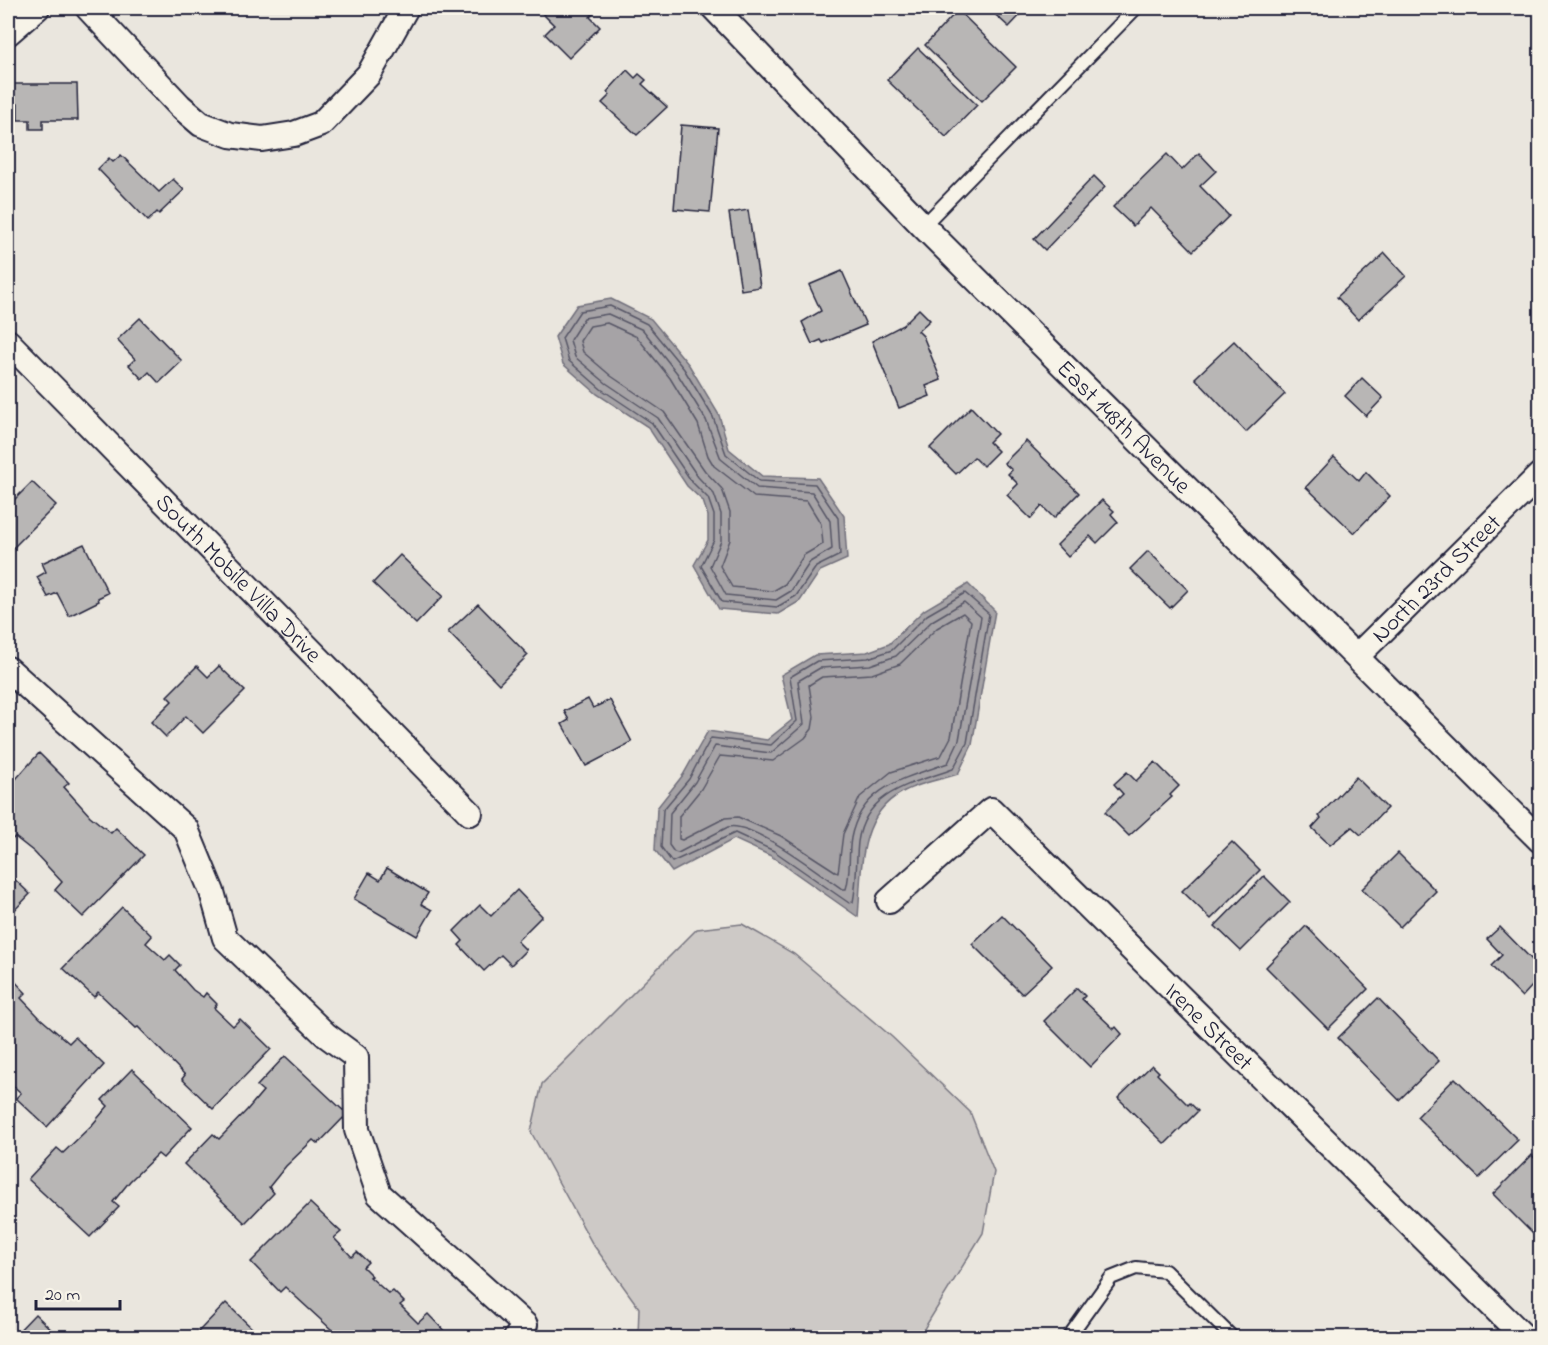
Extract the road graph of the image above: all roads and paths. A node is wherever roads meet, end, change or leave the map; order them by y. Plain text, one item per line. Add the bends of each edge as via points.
1 (36, 8) edge
2 (88, 8) edge
3 (406, 8) edge
4 (714, 8) edge
5 (1136, 8) edge
6 (8, 33) edge
7 (923, 226) junction
8 (8, 342) edge
9 (1540, 475) edge
10 (1357, 656) junction
11 (8, 669) edge
12 (470, 813) dead end
13 (1540, 840) edge
14 (889, 901) dead end
15 (516, 1338) edge
16 (1068, 1338) edge
17 (1233, 1338) edge
18 (1525, 1338) edge

1 - 6 street
2 - 3 street via 201,124 230,135 262,138 294,134 321,124 369,75
4 - 7 street, East 148th Avenue
5 - 7 lane
7 - 10 street, East 148th Avenue
8 - 12 street, South Mobile Villa Drive
9 - 10 street, North 23rd Street
10 - 13 street, East 148th Avenue
11 - 15 street via 186,829 213,892 225,938 326,1035 356,1057 357,1130 379,1194 525,1325
14 - 18 street, Irene Street via 991,810
16 - 17 lane via 1111,1278 1136,1268 1166,1271

